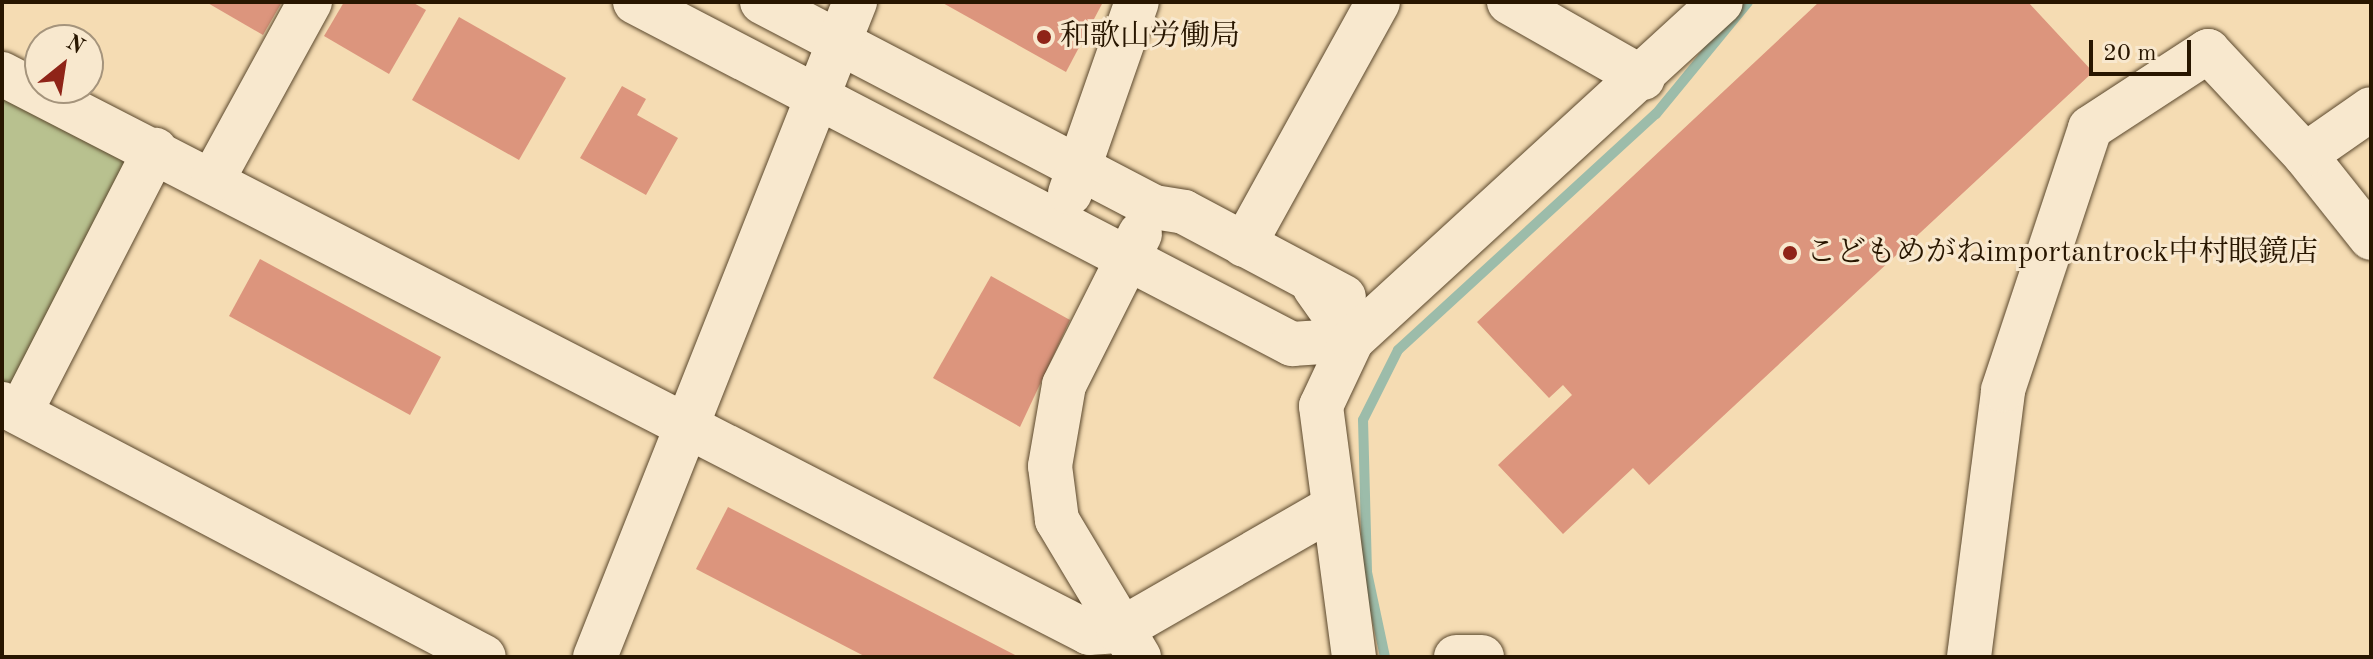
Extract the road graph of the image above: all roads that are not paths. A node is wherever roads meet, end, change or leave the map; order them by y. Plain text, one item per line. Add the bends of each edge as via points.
1 (310, 2) edge
2 (635, 2) edge
3 (762, 2) edge
4 (1137, 2) edge
5 (1378, 2) edge
6 (1509, 2) edge
7 (1721, 2) edge
8 (846, 21) edge
9 (2, 74) edge
10 (1643, 78) junction
11 (817, 95) junction
12 (2371, 109) edge
13 (155, 150) junction
14 (2305, 155) junction
15 (1081, 169) junction
16 (213, 179) junction
17 (1154, 207) junction
18 (1055, 224) junction
19 (2371, 238) edge
20 (1244, 245) junction
21 (1126, 261) junction
22 (1315, 288) junction
23 (1402, 297) junction
24 (1352, 340) junction
25 (1292, 344) junction
26 (1321, 406) junction
27 (11, 408) edge
28 (687, 429) junction
29 (1330, 509) junction
30 (1129, 644) edge
31 (484, 657) edge
32 (595, 657) edge
33 (1354, 657) edge
34 (1456, 657) edge
35 (1482, 657) edge
36 (1969, 657) edge

1 - 16 street
2 - 11 street
3 - 8 street
4 - 15 street
5 - 20 street
6 - 10 street
7 - 10 street
8 - 11 street
8 - 15 street
9 - 13 street
10 - 23 street
11 - 18 street
11 - 28 street
12 - 14 street
13 - 16 street
13 - 27 street
14 - 19 street
14 - 36 street via 2208,51 2090,128 2003,390
15 - 17 street
15 - 18 street
16 - 28 street
17 - 20 street via 1184,212
17 - 21 street
18 - 21 street
20 - 22 street
21 - 25 street
21 - 30 street via 1064,385 1050,466 1057,520
22 - 23 street via 1356,301
22 - 24 street
23 - 24 street
24 - 25 street
24 - 26 street
25 - 26 street
26 - 29 street
27 - 31 street
28 - 30 street via 1089,633
28 - 32 street
29 - 30 street
29 - 33 street
34 - 35 street

